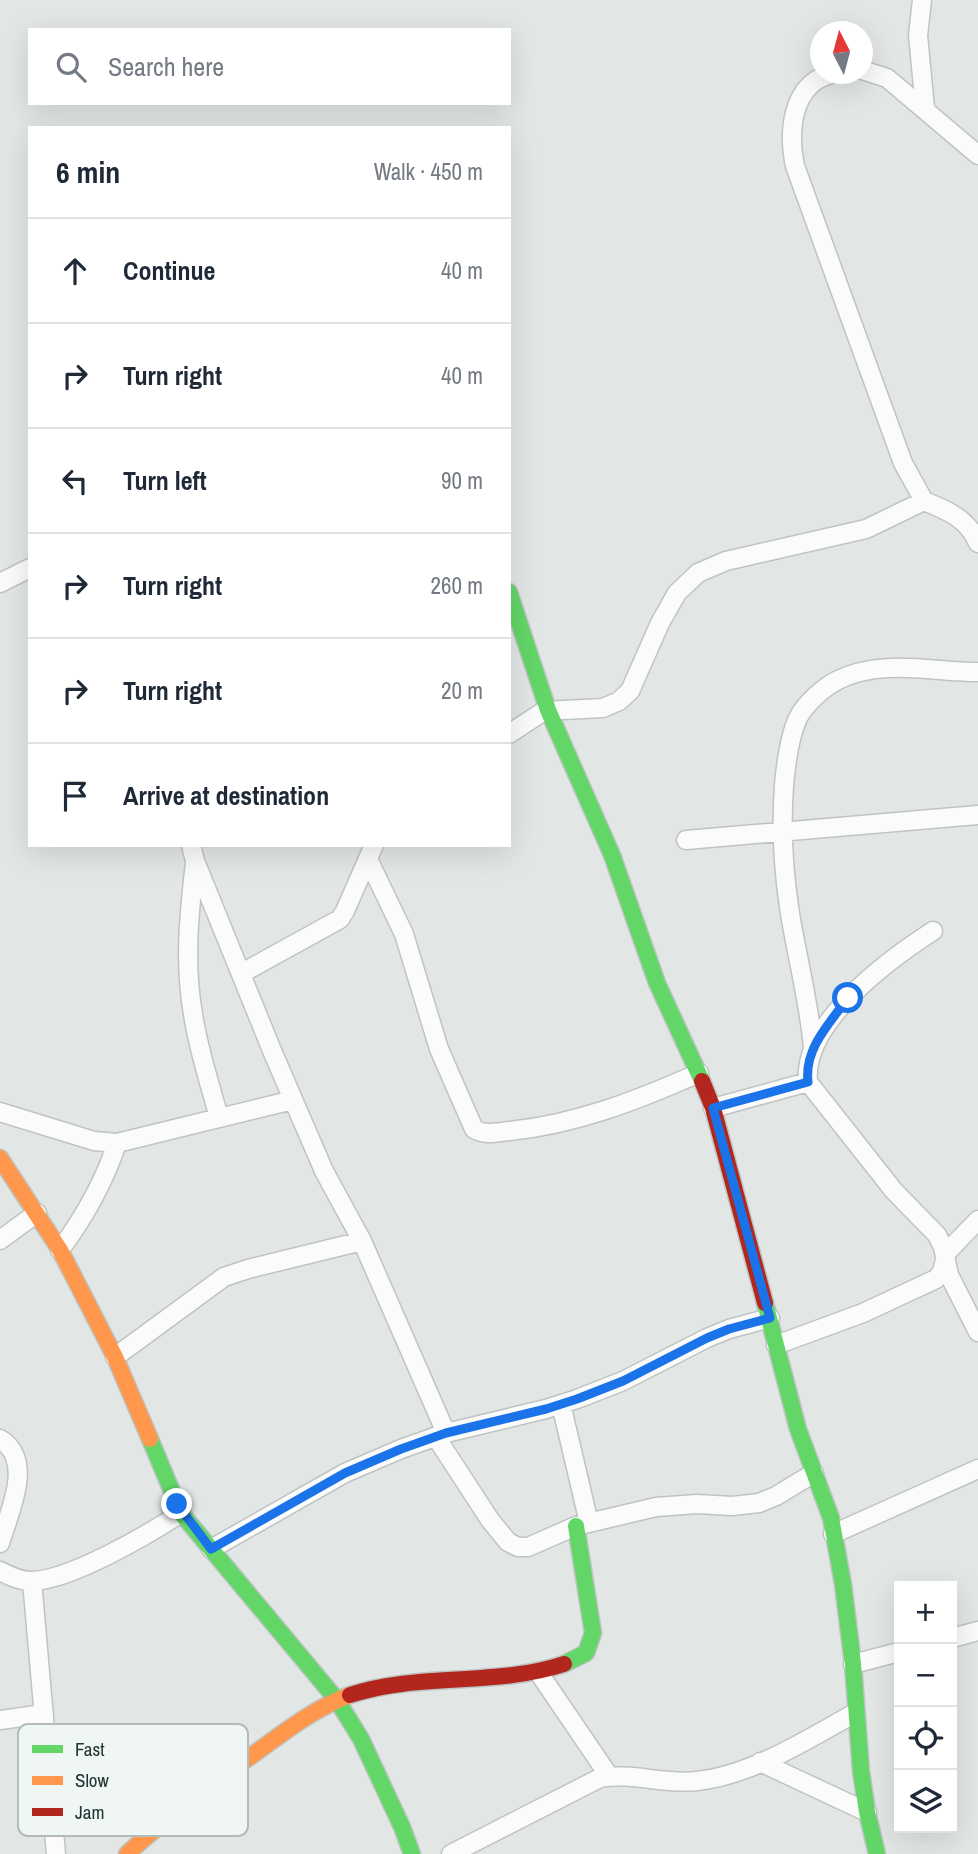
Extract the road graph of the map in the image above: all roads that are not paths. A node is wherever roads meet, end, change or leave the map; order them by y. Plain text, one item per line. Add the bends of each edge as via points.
1 (922, 0) edge
2 (873, 73) edge
3 (814, 84) edge
4 (925, 108) junction
5 (978, 132) edge
6 (956, 134) junction
7 (978, 155) edge
8 (923, 501) junction
9 (978, 541) edge
10 (28, 569) edge
11 (0, 583) edge
12 (511, 598) edge
13 (978, 672) edge
14 (548, 710) junction
15 (511, 733) edge
16 (978, 815) edge
17 (782, 832) junction
18 (686, 840) dead end
19 (371, 852) edge
20 (193, 853) edge
21 (933, 931) dead end
22 (242, 973) junction
23 (813, 1048) junction
24 (699, 1073) junction
25 (808, 1082) junction
26 (293, 1100) junction
27 (713, 1108) junction
28 (0, 1112) edge
29 (219, 1118) junction
30 (117, 1143) junction
31 (0, 1158) edge
32 (37, 1213) junction
33 (978, 1220) edge
34 (0, 1240) edge
35 (362, 1241) junction
36 (60, 1250) junction
37 (944, 1256) junction
38 (770, 1318) junction
39 (978, 1332) edge
40 (776, 1345) junction
41 (114, 1357) junction
42 (561, 1404) junction
43 (441, 1435) junction
44 (0, 1438) edge
45 (978, 1469) edge
46 (814, 1473) junction
47 (181, 1513) junction
48 (583, 1525) junction
49 (833, 1534) junction
50 (0, 1543) edge
51 (211, 1549) junction
52 (0, 1571) edge
53 (32, 1581) junction
54 (978, 1631) edge
55 (957, 1637) edge
56 (894, 1653) edge
57 (853, 1664) junction
58 (539, 1674) junction
59 (338, 1700) junction
60 (855, 1713) junction
61 (43, 1714) junction
62 (0, 1720) edge
63 (44, 1724) edge
64 (248, 1758) edge
65 (760, 1762) junction
66 (609, 1776) junction
67 (867, 1812) junction
68 (54, 1836) edge
69 (147, 1836) edge
70 (56, 1854) edge
71 (127, 1854) edge
72 (412, 1854) edge
73 (451, 1854) edge
74 (877, 1854) edge

1 - 4 street via 918,35
2 - 4 street via 887,78
3 - 8 street via 801,97 792,121 792,154 903,463
4 - 6 street
5 - 6 street
6 - 7 street
8 - 9 street via 956,516
8 - 14 street via 866,529 726,561 698,573 677,593 630,691 603,708
10 - 11 street
12 - 14 street
13 - 17 street via 894,667 865,671 836,681 814,698 799,717 786,761
14 - 15 street
14 - 24 street via 612,855 657,983
16 - 17 street
17 - 18 street
17 - 23 street
19 - 22 street via 340,919
19 - 24 street via 404,934 439,1049 474,1129 485,1134 592,1115
20 - 22 street
20 - 29 street via 190,997
21 - 23 street via 870,976 848,998
22 - 26 street
23 - 25 street
24 - 27 street
25 - 27 street
25 - 37 street via 894,1191 937,1235
26 - 29 street
26 - 35 street
27 - 38 street
28 - 30 street via 94,1141
29 - 30 street
30 - 36 street via 103,1184
31 - 32 street
32 - 34 street
32 - 36 street
33 - 37 street
35 - 41 street via 224,1278
35 - 43 street
36 - 41 street
37 - 39 street
37 - 40 street via 940,1276 921,1287
38 - 40 street
38 - 42 street via 707,1338 623,1381
40 - 46 street
41 - 47 street
42 - 43 street
42 - 48 street
43 - 48 street via 490,1520 514,1546 527,1547
43 - 51 street via 345,1473
44 - 50 street via 10,1444 18,1461 17,1482
45 - 49 street
46 - 48 street via 760,1503 677,1504
46 - 49 street
47 - 51 street
47 - 53 street via 71,1572
48 - 58 street via 592,1644 586,1653
49 - 57 street
51 - 59 street
52 - 53 street
53 - 61 street
54 - 55 street
56 - 57 street
57 - 60 street
58 - 59 street via 392,1685
58 - 66 street
59 - 64 street
59 - 72 street
60 - 65 street
60 - 67 street
61 - 62 street
61 - 63 street
65 - 66 street via 696,1781
65 - 67 street
66 - 73 street
67 - 74 street
68 - 70 street
69 - 71 street

